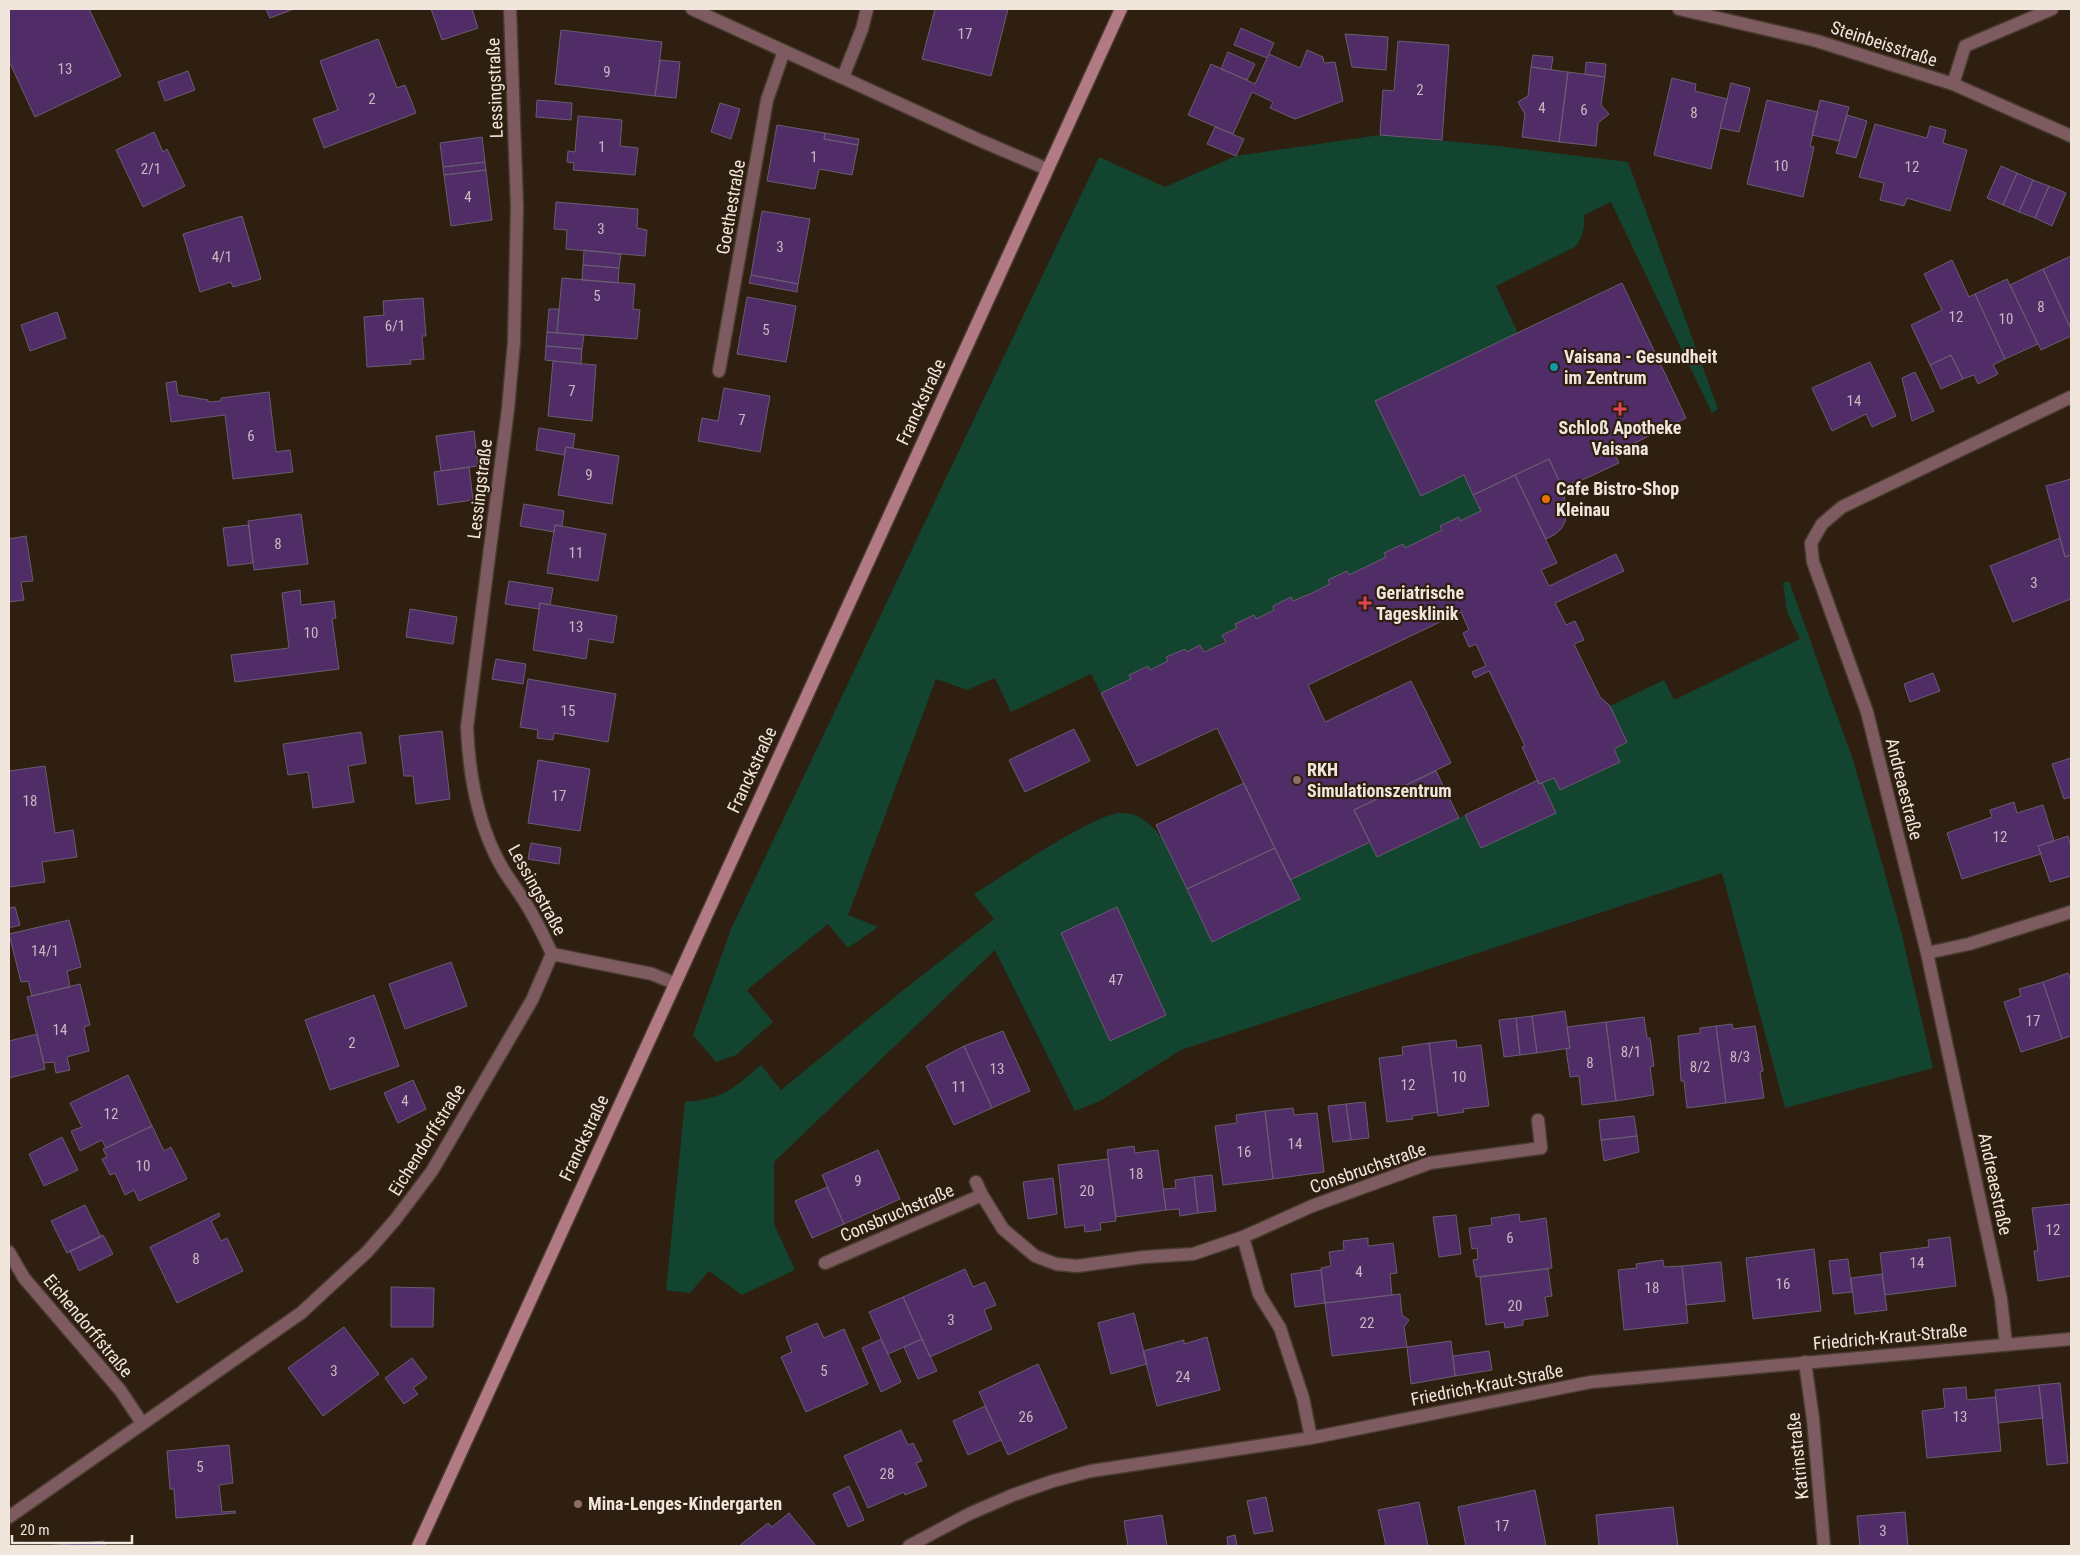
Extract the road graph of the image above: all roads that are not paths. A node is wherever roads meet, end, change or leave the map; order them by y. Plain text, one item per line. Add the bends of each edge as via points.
1 (510, 9) edge
2 (692, 9) edge
3 (867, 9) edge
4 (1120, 9) edge
5 (1679, 9) edge
6 (2052, 9) edge
7 (784, 51) junction
8 (843, 76) junction
9 (1953, 84) junction
10 (2071, 136) edge
11 (1047, 169) junction
12 (719, 371) dead end
13 (2071, 397) edge
14 (2071, 912) edge
15 (1927, 953) junction
16 (552, 954) junction
17 (674, 984) junction
18 (1538, 1120) dead end
19 (976, 1182) dead end
20 (982, 1195) junction
21 (1243, 1237) junction
22 (9, 1252) edge
23 (825, 1263) dead end
24 (2071, 1339) edge
25 (2006, 1345) junction
26 (1806, 1362) junction
27 (142, 1423) junction
28 (1311, 1438) junction
29 (9, 1517) edge
30 (927, 1541) edge
31 (418, 1546) edge
32 (909, 1546) edge
33 (1824, 1546) edge

1 - 16 street, Lessingstraße via 518,207 514,342 467,727 469,765 485,830
2 - 7 street
3 - 8 street
4 - 11 street, Franckstraße
5 - 9 street, Steinbeisstraße via 1817,41
6 - 9 street via 1966,46
7 - 8 street
7 - 12 street, Goethestraße via 767,100
8 - 11 street
9 - 10 street, Steinbeisstraße
11 - 17 street, Franckstraße
13 - 15 street, Andreaestraße via 1842,507 1822,524 1811,544 1813,562 1867,712
14 - 15 street via 1969,944
15 - 25 street, Andreaestraße via 2001,1299
16 - 17 street via 652,974
16 - 27 street, Eichendorffstraße via 532,1000 432,1171 395,1220 367,1252 301,1313
17 - 31 street, Franckstraße
18 - 21 street, Consbruchstraße via 1541,1148 1430,1163 1312,1206
19 - 20 street, Consbruchstraße
20 - 21 street, Consbruchstraße via 1003,1229 1035,1256 1056,1264 1077,1266 1193,1254
20 - 23 street, Consbruchstraße
21 - 28 street via 1260,1294 1280,1328 1303,1398
22 - 27 street, Eichendorffstraße via 24,1278 120,1390
24 - 25 street, Friedrich-Kraut-Straße
25 - 26 street, Friedrich-Kraut-Straße
26 - 28 street, Friedrich-Kraut-Straße via 1591,1382
26 - 33 street, Katrinstraße
27 - 29 street, Eichendorffstraße
28 - 30 street, Friedrich-Kraut-Straße via 1091,1471 1013,1494
30 - 32 street, Friedrich-Kraut-Straße

